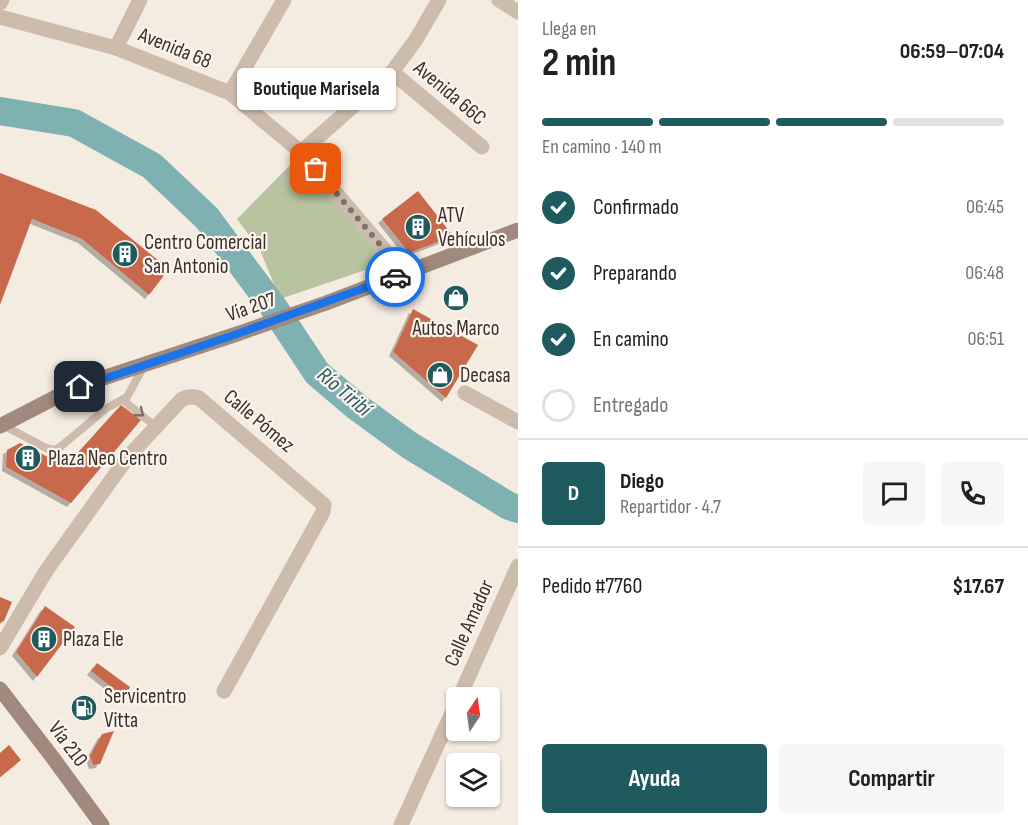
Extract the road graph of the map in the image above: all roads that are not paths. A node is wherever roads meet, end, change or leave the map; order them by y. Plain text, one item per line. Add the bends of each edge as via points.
1 (140, 0) edge
2 (284, 0) edge
3 (439, 0) edge
4 (499, 0) edge
5 (518, 12) edge
6 (0, 17) edge
7 (117, 48) junction
8 (392, 72) junction
9 (230, 93) junction
10 (482, 147) dead end
11 (301, 152) junction
12 (518, 230) edge
13 (405, 274) junction
14 (145, 364) junction
15 (465, 393) dead end
16 (123, 400) junction
17 (518, 422) edge
18 (2, 426) edge
19 (156, 427) junction
20 (518, 566) edge
21 (0, 648) edge
22 (464, 687) edge
23 (0, 690) edge
24 (224, 691) dead end
25 (446, 726) edge
26 (102, 825) edge
27 (401, 825) edge

1 - 7 street
2 - 9 street
3 - 8 street
4 - 5 street
6 - 7 street, Avenida 68
7 - 9 street, Avenida 68
8 - 10 street, Avenida 66C
8 - 11 street
9 - 11 street, Avenida 68
11 - 13 street, Avenida 68
12 - 13 main road, Vía 207
13 - 14 main road, Vía 207
14 - 16 lane
14 - 18 main road, Vía 207 via 66,392
15 - 17 street
16 - 18 lane via 54,450
16 -> 19 lane
19 - 21 street, Calle Pómez via 127,458 46,571
19 - 24 street, Calle Pómez via 181,400 189,396 200,398 324,505
20 - 22 street, Calle Amador
23 - 26 main road, Vía 210
25 - 27 street

